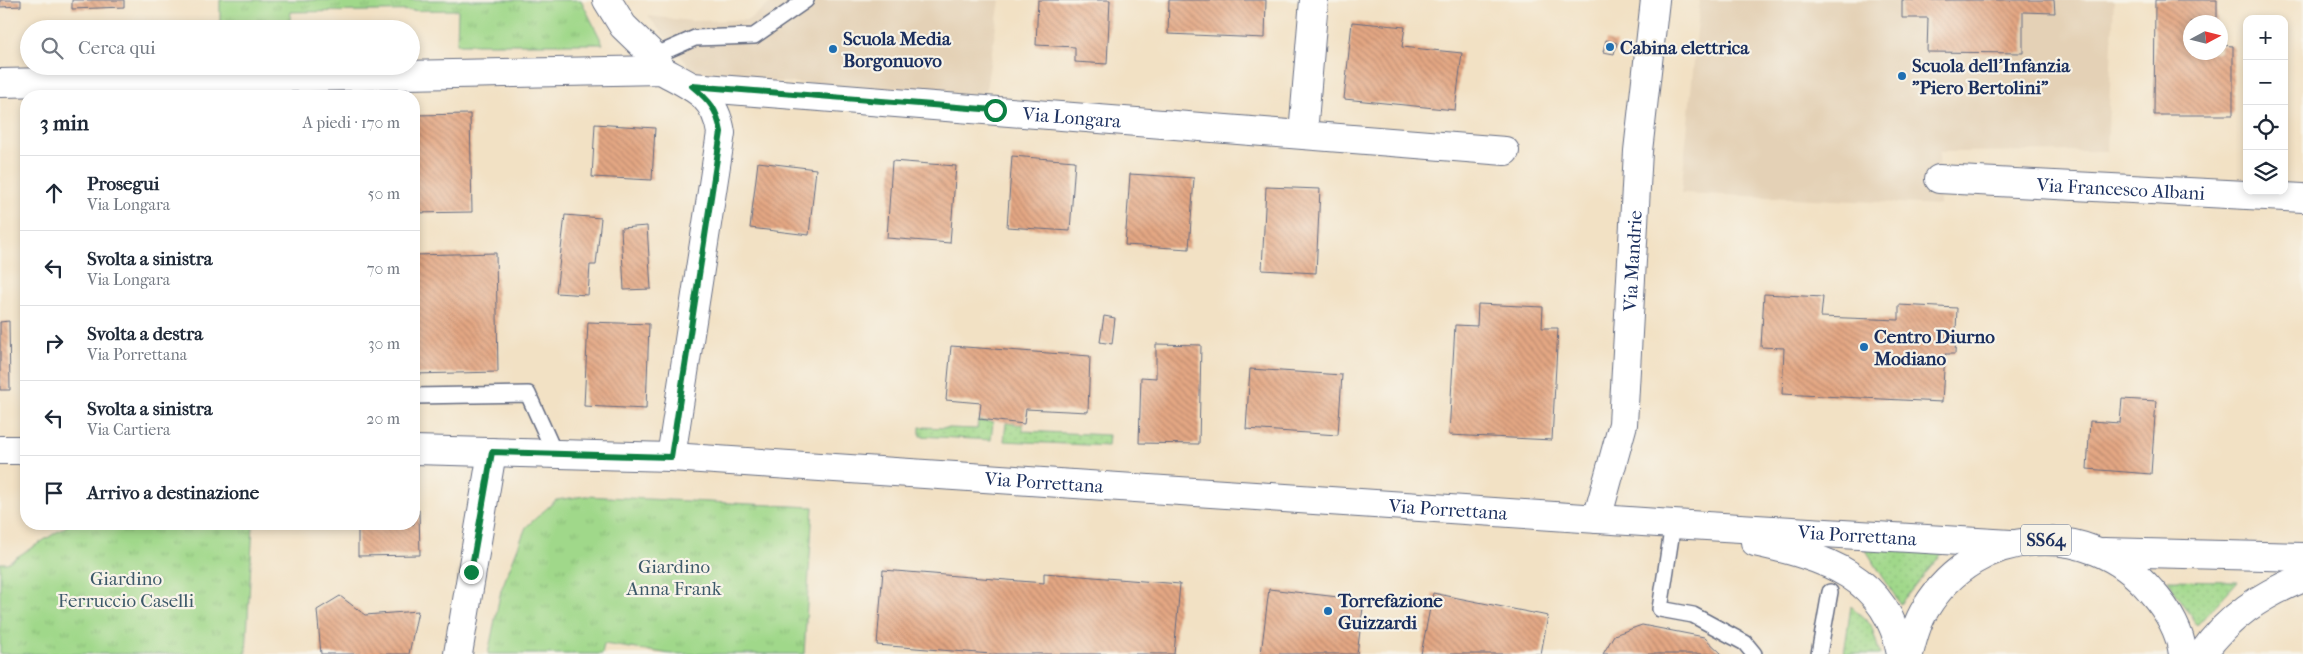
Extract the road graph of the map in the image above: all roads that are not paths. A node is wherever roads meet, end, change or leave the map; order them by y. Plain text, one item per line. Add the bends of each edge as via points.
1 (607, 0) edge
2 (806, 0) edge
3 (1314, 0) edge
4 (1655, 0) edge
5 (657, 63) junction
6 (420, 70) edge
7 (263, 75) edge
8 (0, 83) edge
9 (692, 86) junction
10 (1303, 134) junction
11 (1505, 151) dead end
12 (1939, 179) dead end
13 (2303, 198) edge
14 (420, 396) edge
15 (0, 450) edge
16 (20, 450) edge
17 (420, 450) edge
18 (492, 452) junction
19 (555, 454) junction
20 (671, 457) junction
21 (1597, 519) junction
22 (1673, 524) junction
23 (2011, 544) junction
24 (2104, 552) junction
25 (2303, 557) edge
26 (2303, 578) edge
27 (1830, 592) dead end
28 (458, 654) edge
29 (1754, 654) edge
30 (1820, 654) edge
31 (1901, 654) edge
32 (1909, 654) edge
33 (2183, 654) edge
34 (2202, 654) edge

1 - 5 street via 623,26
2 - 5 lane via 754,36 695,38
3 - 10 street
4 - 21 street, Via Mandrie via 1638,151 1623,424
5 - 6 street
5 - 9 street, Via Longara
7 - 8 street
9 - 10 street, Via Longara
9 - 20 street, Via Longara via 707,98 718,115 721,132
10 - 11 street, Via Longara
12 - 13 street, Via Francesco Albani
14 - 19 lane via 528,394
15 - 16 street
17 - 18 street, Via Porrettana
18 - 19 street, Via Porrettana
18 - 28 street
19 - 20 street, Via Porrettana
20 - 21 street, Via Porrettana
21 - 22 street, Via Porrettana
22 - 23 street, Via Porrettana
22 - 29 lane via 1660,609 1693,615 1745,643
22 - 31 street, Via Porrettana via 1789,550 1837,566 1870,591 1884,607 1897,632
23 - 24 street, SS64 via 2042,540 2073,543
23 - 32 street, SS64 via 1970,563 1942,586 1926,608 1914,633
24 - 25 street, SS64
24 - 33 street, SS64 via 2138,575 2165,607
26 - 34 street via 2235,615
27 - 30 lane

